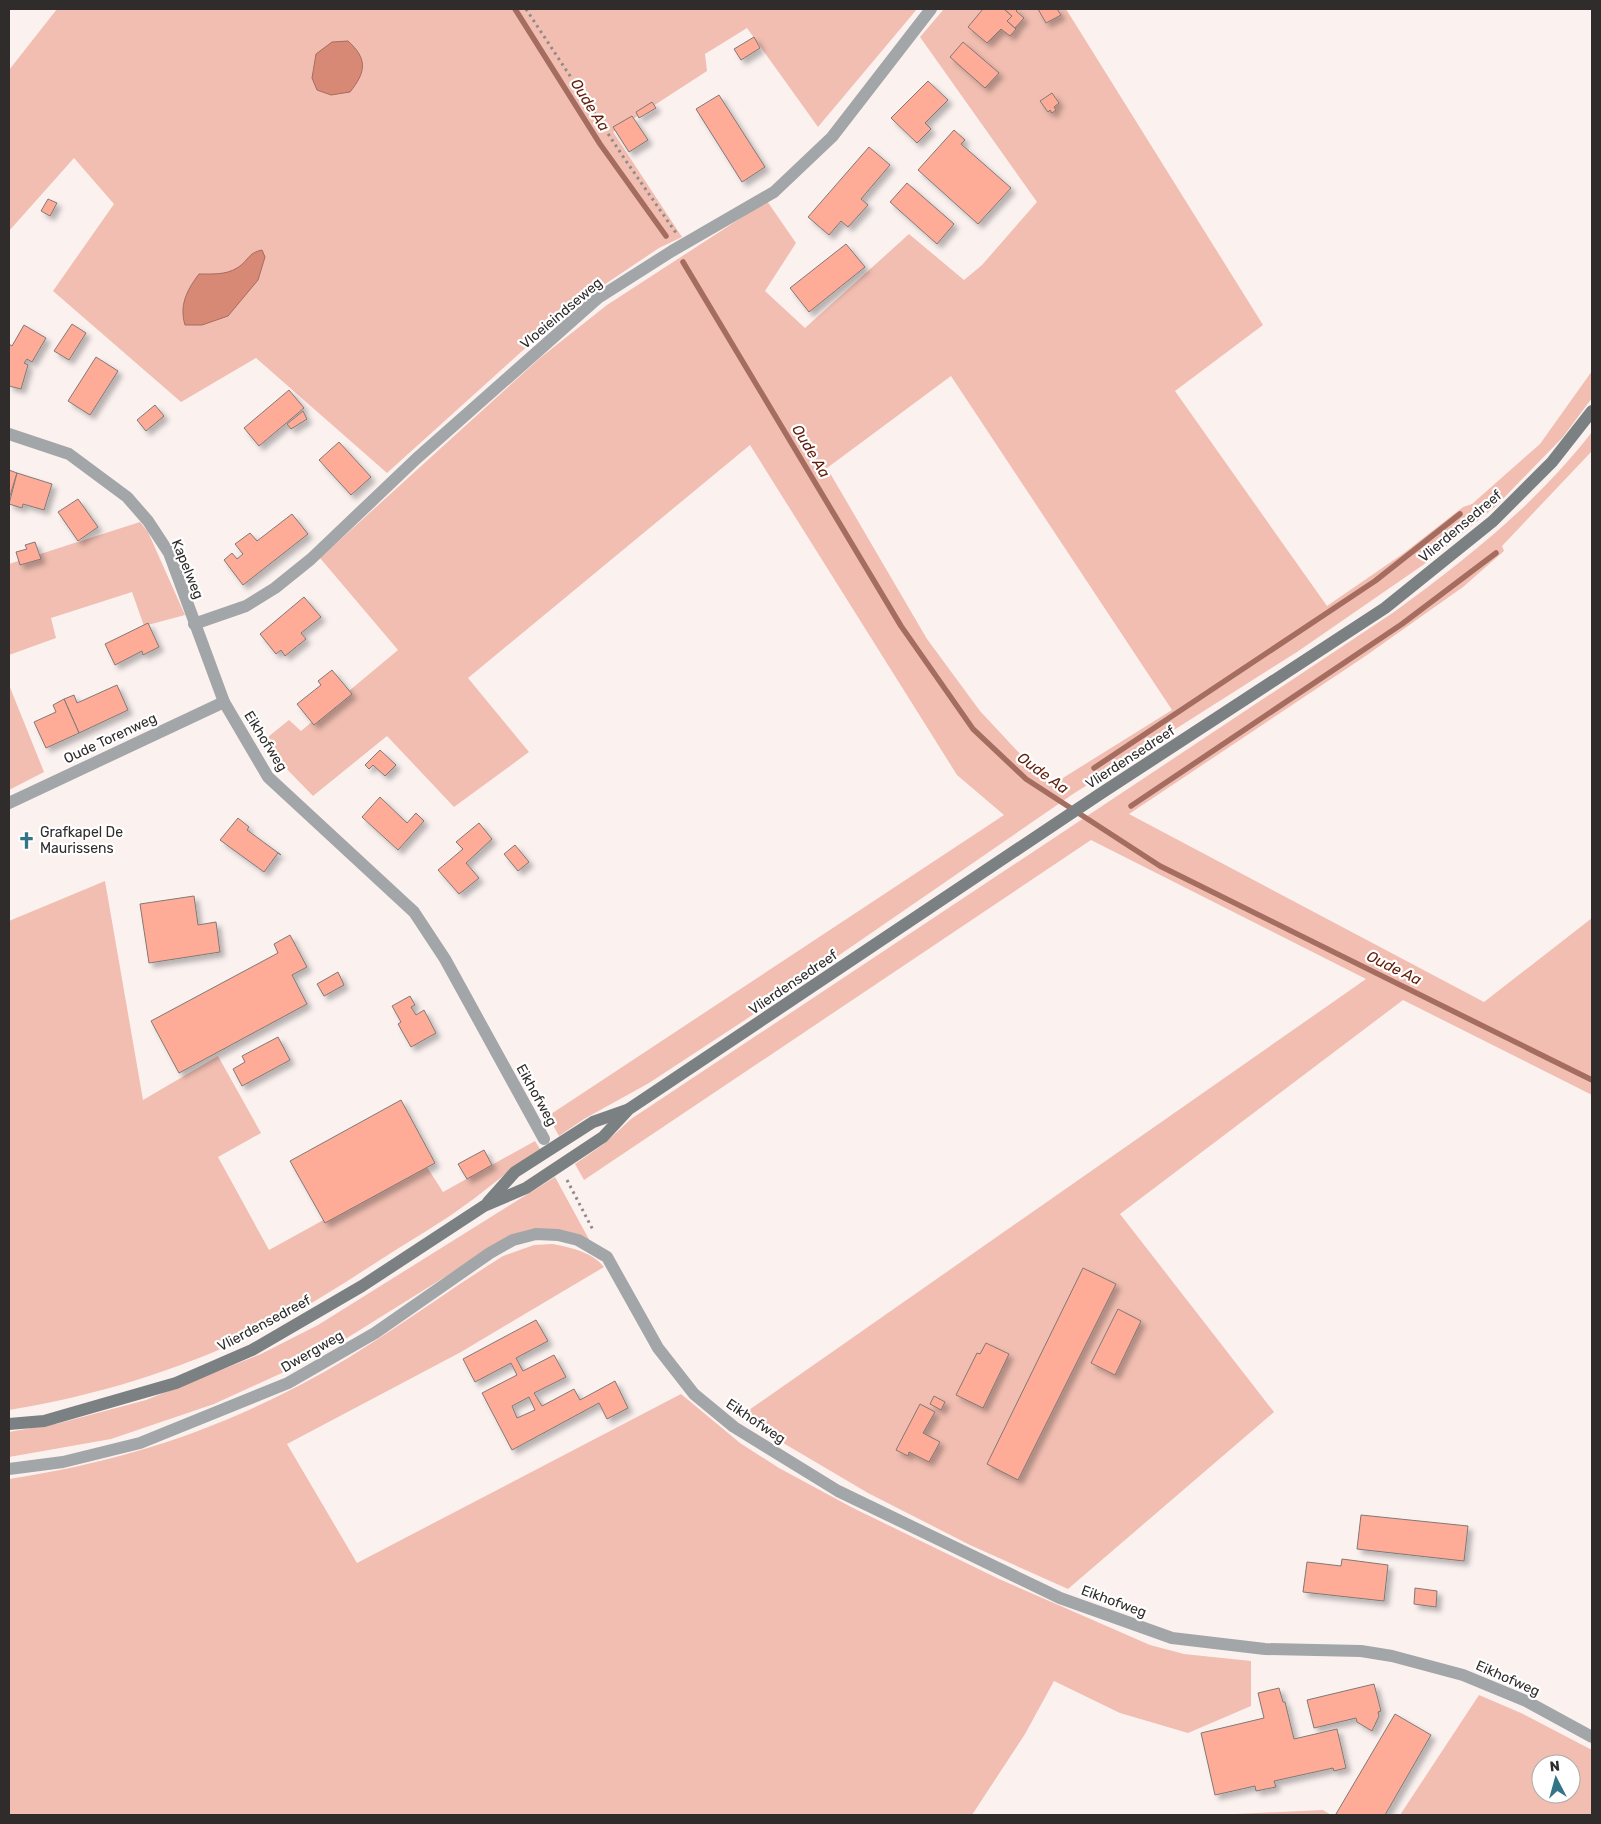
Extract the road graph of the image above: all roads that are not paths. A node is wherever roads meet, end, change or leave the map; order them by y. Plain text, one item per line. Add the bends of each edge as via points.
1 (931, 9) edge
2 (1592, 411) edge
3 (9, 434) edge
4 (194, 624) junction
5 (224, 702) junction
6 (9, 802) edge
7 (629, 1109) junction
8 (544, 1138) dead end
9 (484, 1206) junction
10 (607, 1257) joint
11 (9, 1424) edge
12 (9, 1469) edge
13 (1592, 1737) edge

1 - 4 street, Vloeieindseweg via 832,137 774,192 598,298 416,459 311,559 246,606
2 - 7 main road, Vlierdensedreef via 1552,462 1493,521 1385,608
3 - 4 street, Kapelweg via 69,454 128,497 169,552
4 - 5 street, Kapelweg
5 - 6 street, Oude Torenweg
5 - 8 street, Eikhofweg via 268,777 414,912 445,959
7 - 9 main road, Vlierdensedreef via 603,1137 560,1166 526,1188
7 - 9 main road, Vlierdensedreef via 593,1122 515,1172
9 - 11 main road, Vlierdensedreef via 362,1286 252,1350 176,1383 44,1421
10 - 12 street, Dwergweg via 578,1240 558,1235 536,1234 513,1240 375,1333 288,1383 140,1443 63,1462
10 - 13 street, Eikhofweg via 658,1348 694,1394 734,1427 847,1495 1060,1598 1172,1638 1265,1649 1360,1651 1392,1656 1462,1675 1526,1701

